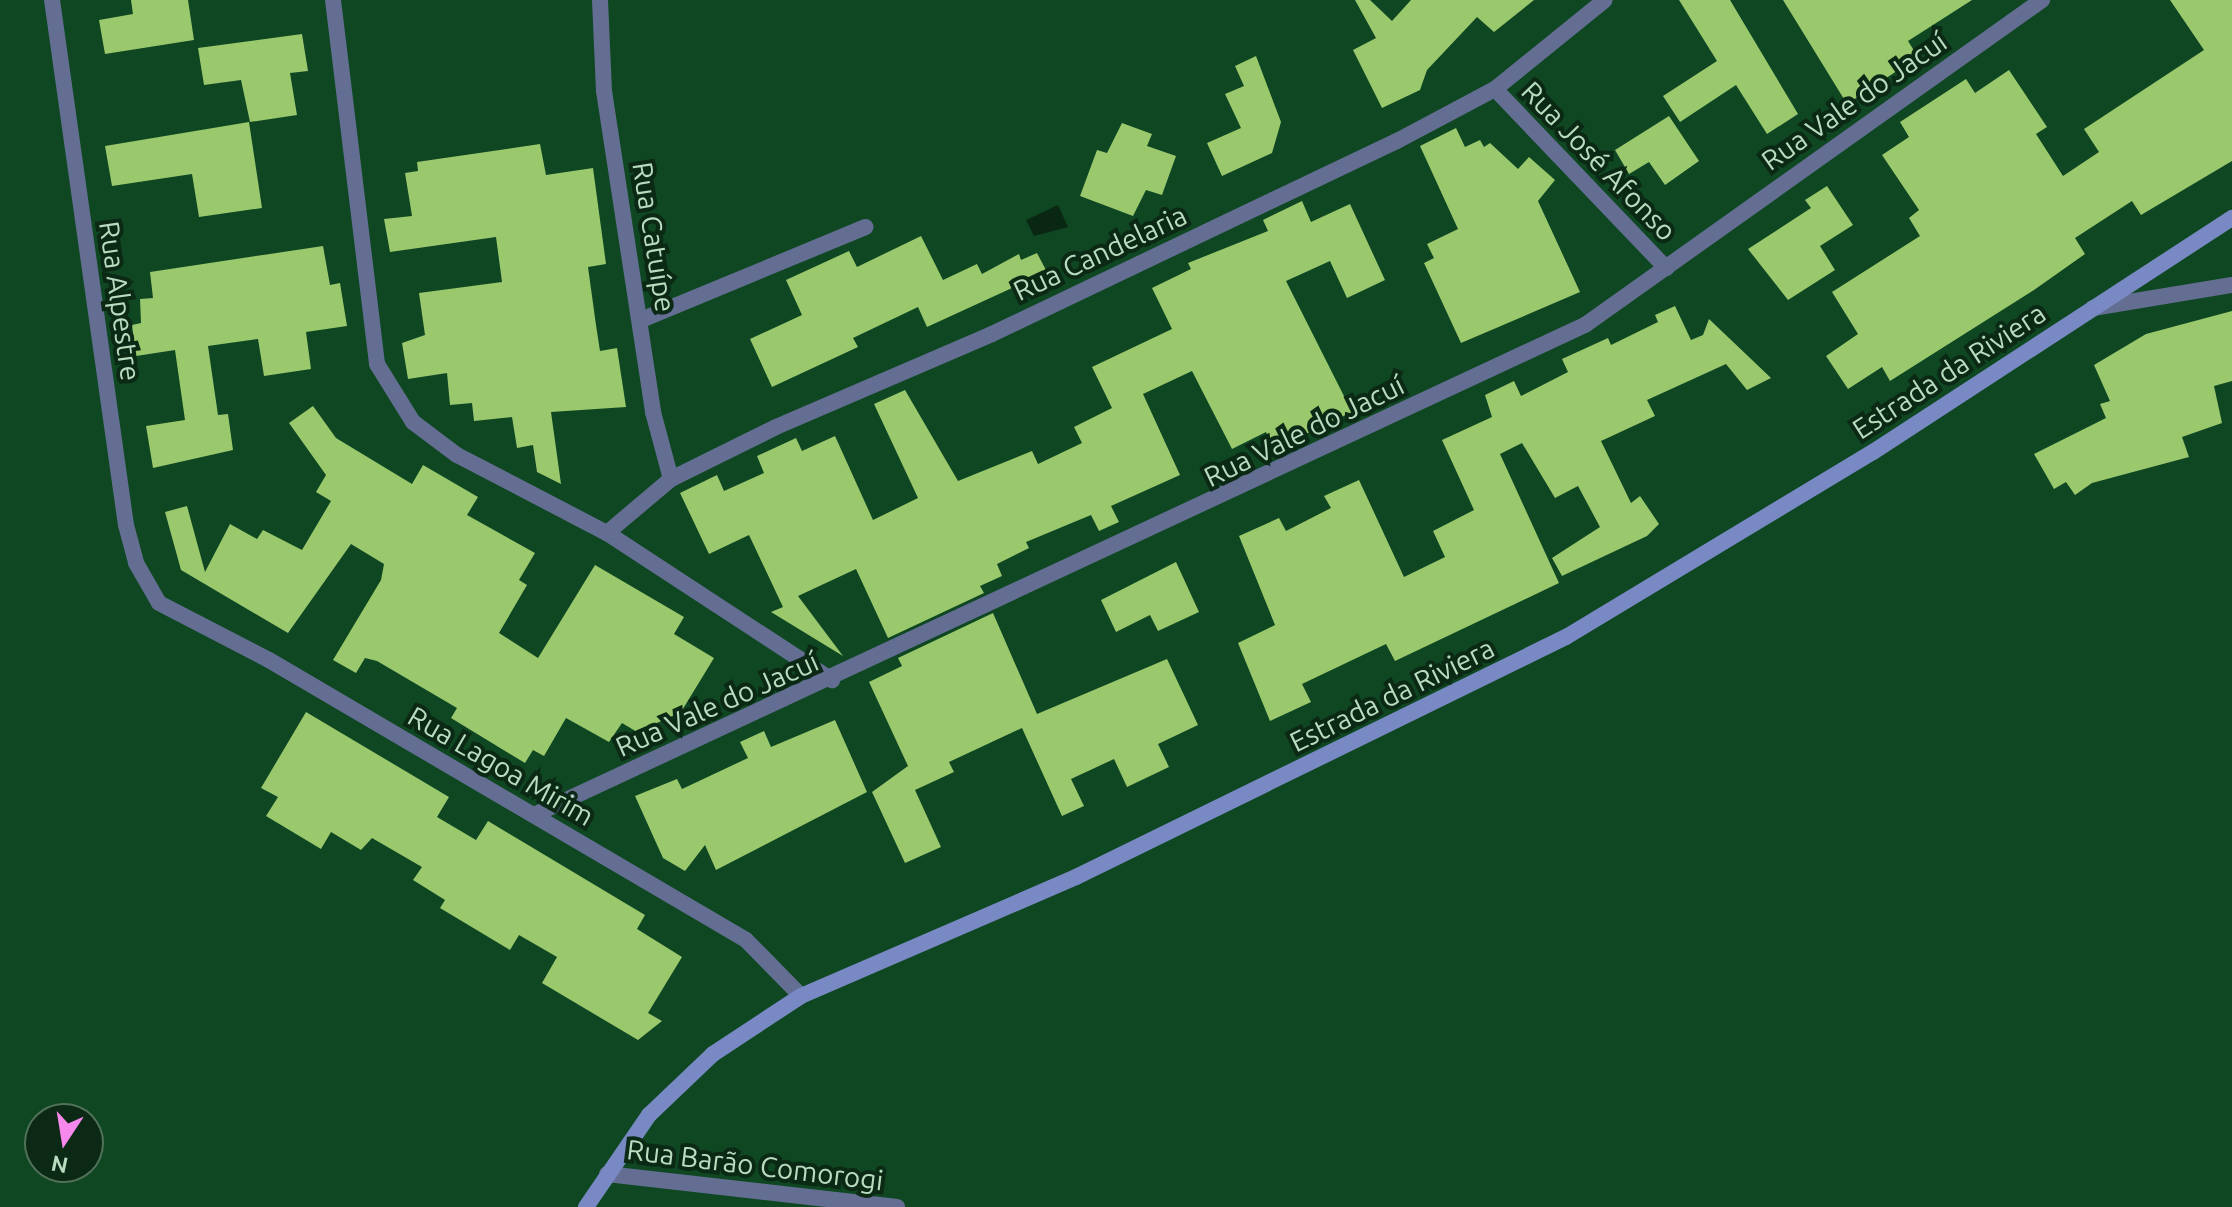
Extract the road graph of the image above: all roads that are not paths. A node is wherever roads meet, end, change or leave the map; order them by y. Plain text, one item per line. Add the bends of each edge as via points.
1 (52, 0) edge
2 (333, 0) edge
3 (600, 0) edge
4 (1605, 0) edge
5 (2042, 0) edge
6 (1495, 89) junction
7 (2232, 218) edge
8 (866, 227) dead end
9 (1666, 268) junction
10 (2232, 285) edge
11 (2092, 308) junction
12 (641, 320) junction
13 (671, 479) junction
14 (607, 533) junction
15 (159, 603) joint
16 (832, 680) junction
17 (534, 815) junction
18 (801, 996) junction
19 (607, 1174) junction
20 (586, 1207) edge
21 (897, 1207) edge

1 - 15 street, Rua Alpestre via 126,525 136,563
2 - 14 street via 377,364 413,422 457,455
3 - 12 street, Rua Catuípe via 604,91
4 - 6 street, Rua Candelaria
5 - 9 street, Rua Vale do Jacuí
6 - 9 street, Rua José Afonso
6 - 13 street, Rua Candelaria via 992,334
7 - 11 street, Estrada da Riviera
8 - 12 street
9 - 16 street, Rua Vale do Jacuí via 1585,325
10 - 11 street
11 - 18 street, Estrada da Riviera via 1873,452 1566,637 1076,877
12 - 13 street, Rua Catuípe via 653,412
13 - 14 street, Rua Candelaria
14 - 16 street
15 - 17 street, Rua Lagoa Mirim
16 - 17 street, Rua Vale do Jacuí
17 - 18 street, Rua Lagoa Mirim via 746,940
18 - 19 street, Estrada da Riviera via 713,1054 649,1115
19 - 20 street, Estrada da Riviera
19 - 21 street, Rua Barão Comorogi

